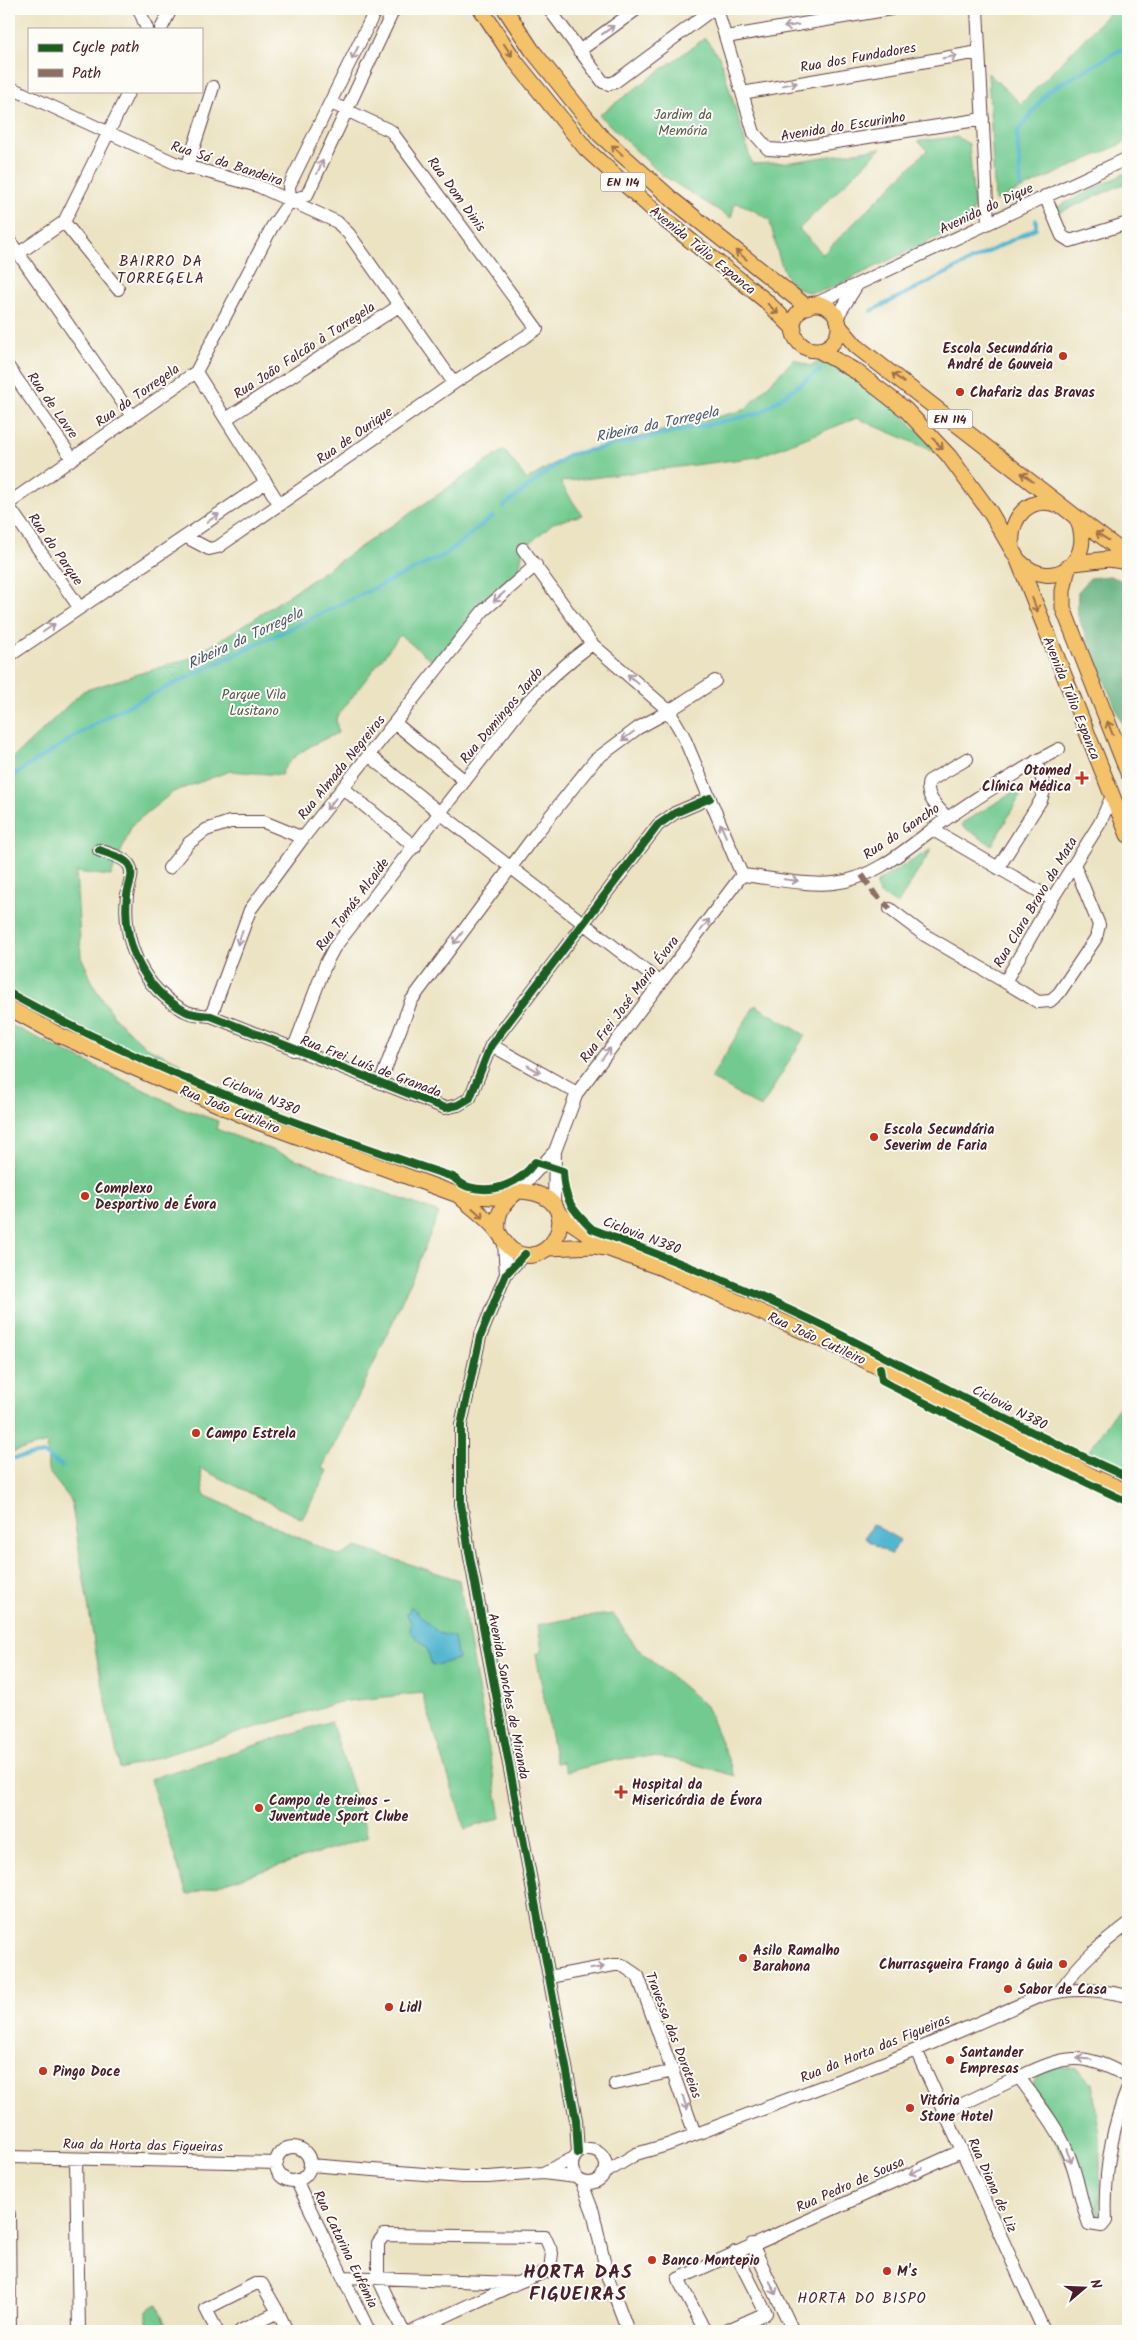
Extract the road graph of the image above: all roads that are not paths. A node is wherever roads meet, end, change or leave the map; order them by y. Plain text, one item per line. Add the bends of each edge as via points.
1 (139, 9) edge
2 (171, 9) edge
3 (376, 9) edge
4 (394, 9) edge
5 (481, 9) edge
6 (505, 9) edge
7 (549, 9) edge
8 (637, 9) edge
9 (712, 9) edge
10 (718, 9) edge
11 (891, 9) edge
12 (977, 9) edge
13 (146, 28) edge
14 (162, 28) edge
15 (726, 37) junction
16 (578, 51) junction
17 (979, 52) junction
18 (9, 87) edge
19 (213, 88) dead end
20 (128, 92) edge
21 (742, 92) junction
22 (331, 102) junction
23 (346, 110) junction
24 (983, 118) junction
25 (107, 133) junction
26 (1128, 158) edge
27 (187, 168) junction
28 (1046, 196) junction
29 (290, 201) junction
30 (64, 222) junction
31 (988, 223) junction
32 (1128, 223) edge
33 (9, 240) edge
34 (19, 253) junction
35 (857, 285) junction
36 (118, 289) dead end
37 (399, 306) junction
38 (811, 306) junction
39 (838, 322) junction
40 (537, 329) joint
41 (794, 329) junction
42 (818, 350) junction
43 (9, 368) edge
44 (196, 372) junction
45 (454, 382) junction
46 (132, 416) junction
47 (226, 419) junction
48 (72, 458) junction
49 (266, 482) junction
50 (9, 503) edge
51 (280, 505) junction
52 (9, 507) edge
53 (1070, 512) junction
54 (186, 537) junction
55 (523, 549) dead end
56 (1015, 554) junction
57 (1128, 556) edge
58 (1128, 562) edge
59 (536, 565) junction
60 (1071, 565) junction
61 (79, 607) junction
62 (592, 644) junction
63 (9, 656) edge
64 (715, 681) dead end
65 (669, 711) junction
66 (395, 723) junction
67 (1059, 749) dead end
68 (370, 756) junction
69 (967, 758) dead end
70 (1036, 761) junction
71 (1128, 773) edge
72 (465, 781) junction
73 (343, 788) junction
74 (1112, 796) junction
75 (710, 798) junction
76 (440, 813) junction
77 (947, 818) junction
78 (1100, 823) junction
79 (933, 830) junction
80 (1127, 832) edge
81 (303, 838) junction
82 (415, 847) junction
83 (99, 850) dead end
84 (1074, 864) junction
85 (169, 868) dead end
86 (511, 868) junction
87 (998, 868) junction
88 (742, 875) junction
89 (1052, 899) junction
90 (890, 909) dead end
91 (583, 923) junction
92 (1005, 982) junction
93 (661, 983) junction
94 (9, 1008) edge
95 (211, 1016) junction
96 (491, 1045) junction
97 (294, 1050) junction
98 (380, 1083) junction
99 (577, 1093) junction
100 (555, 1150) junction
101 (513, 1194) junction
102 (458, 1195) junction
103 (557, 1208) junction
104 (501, 1237) junction
105 (548, 1248) junction
106 (609, 1249) junction
107 (525, 1254) junction
108 (506, 1274) junction
109 (1128, 1492) edge
110 (1128, 1924) edge
111 (549, 1977) junction
112 (1061, 1990) junction
113 (1128, 1996) edge
114 (916, 2050) junction
115 (674, 2071) junction
116 (1019, 2077) junction
117 (1128, 2078) edge
118 (615, 2084) dead end
119 (1128, 2088) edge
120 (944, 2113) junction
121 (695, 2134) junction
122 (961, 2151) junction
123 (586, 2154) junction
124 (636, 2154) junction
125 (9, 2157) edge
126 (76, 2159) junction
127 (277, 2163) junction
128 (310, 2165) junction
129 (543, 2172) junction
130 (601, 2177) junction
131 (578, 2179) junction
132 (296, 2180) junction
133 (593, 2212) junction
134 (9, 2214) edge
135 (752, 2244) junction
136 (736, 2252) junction
137 (343, 2277) junction
138 (378, 2278) junction
139 (517, 2283) junction
140 (278, 2312) junction
141 (10, 2331) edge
142 (79, 2331) edge
143 (217, 2331) edge
144 (240, 2331) edge
145 (287, 2331) edge
146 (369, 2331) edge
147 (403, 2331) edge
148 (414, 2331) edge
149 (628, 2331) edge
150 (704, 2331) edge
151 (726, 2331) edge
152 (794, 2331) edge
153 (1044, 2331) edge

1 - 13 street
2 - 14 street
3 -> 22 street, Rua da Torregela
4 - 23 street, Rua da Torregela
5 -> 41 main road, Avenida Túlio Espanca / EN 114 via 516,61 586,149 660,216 766,301
38 -> 6 main road, Avenida Túlio Espanca / EN 114 via 674,201 600,135 532,50
7 - 16 street
16 -> 8 street
9 - 16 street via 609,84 603,82
10 - 15 street, Avenida do Escurinho
11 -> 15 street
12 - 17 street
15 - 21 street, Avenida do Escurinho
21 -> 17 street, Rua dos Fundadores
17 - 24 street
18 - 25 street, Rua Sá da Bandeira
19 - 27 street
20 - 25 street
21 - 24 street, Avenida do Escurinho via 754,133 768,149 776,151
22 - 23 street, Rua Dom Dinis
22 - 29 street, Rua da Torregela via 289,186
29 -> 23 street, Rua da Torregela via 307,195
23 - 40 street, Rua Dom Dinis via 391,131
24 - 31 street
25 - 27 street, Rua Sá da Bandeira
25 - 30 street
26 - 28 street, Avenida do Dique
27 - 29 street, Rua Sá da Bandeira via 258,186
28 - 31 street, Avenida do Dique
28 - 32 street via 1062,236 1070,241
29 - 37 street, Rua Sá da Bandeira via 337,222 349,234
29 - 44 street, Rua da Torregela via 272,227
30 - 34 street
30 - 36 street
31 - 35 street, Avenida do Dique
33 - 34 street
34 - 46 street
35 - 38 street, Avenida do Dique
35 - 39 street
37 - 45 street, Rua Sá da Bandeira
37 - 47 street, Rua João Falcão à Torregela
38 - 39 main road, Avenida Túlio Espanca via 828,308
38 - 41 main road via 797,316
39 - 42 main road via 836,340 825,349
53 -> 39 main road, Avenida Túlio Espanca / EN 114 via 856,346
40 - 45 street, Rua de Ourique
41 - 42 main road, Avenida Túlio Espanca via 799,342 811,350
42 -> 56 main road, Avenida Túlio Espanca / EN 114 via 857,372 906,410 949,456 990,512
43 - 48 street, Rua de Lavre
44 - 46 street, Rua da Torregela
44 - 47 street
45 - 51 street, Rua de Ourique
46 - 48 street, Rua da Torregela
47 - 49 street
48 - 50 street, Rua da Torregela
49 - 51 street
54 -> 49 street
51 - 54 street, Rua de Ourique via 218,547 210,549
52 - 61 street, Rua do Parque
53 - 56 main road, Avenida Túlio Espanca via 1054,503 1042,502 1020,513 1011,535
57 -> 53 main road
53 - 60 main road, Avenida Túlio Espanca via 1083,536 1082,547
54 - 61 street
55 - 59 street
56 - 60 main road, Avenida Túlio Espanca via 1031,570 1047,575
56 -> 74 main road, Avenida Túlio Espanca
58 - 60 main road via 1091,559
59 - 62 street
59 -> 66 street, Rua Almada Negreiros via 483,611
71 -> 60 main road, Avenida Túlio Espanca via 1063,608 1063,591
63 -> 61 street
65 -> 62 street
62 - 72 street, Rua Domingos Jardo via 540,687
64 - 65 street
65 - 75 street
65 -> 86 street via 638,728 595,760
66 - 68 street, Rua Almada Negreiros
66 - 72 street
67 - 70 street, Rua do Gancho
68 - 73 street, Rua Almada Negreiros
68 - 76 street
69 - 77 street via 928,781 928,795
70 - 77 street, Rua do Gancho
70 - 87 street via 1045,788 1041,800
72 - 76 street, Rua Domingos Jardo
73 -> 81 street, Rua Almada Negreiros
73 - 82 street
74 - 78 street, Rua Clara Bravo da Mata
74 - 80 main road, Avenida Túlio Espanca
88 -> 75 street
75 - 91 street, Rua Frei Luís de Granada via 675,813 658,825
76 - 82 street, Rua Tomás Alcaide
76 - 86 street
77 - 79 street, Rua do Gancho
78 - 80 street via 1115,820
78 - 84 street, Rua Clara Bravo da Mata
79 - 87 street
88 -> 79 street, Rua do Gancho via 818,883 840,882 874,869
81 - 85 street via 264,822 230,822 200,834
81 -> 95 street, Rua Almada Negreiros via 250,910
82 - 97 street, Rua Tomás Alcaide via 330,955
83 - 95 street, Rua Frei Luís de Granada via 130,866 132,873 125,919 129,942 148,979 186,1012
84 - 89 street, Rua Clara Bravo da Mata
84 - 92 street via 1099,925 1096,938 1059,993 1050,1000 1038,1002
86 - 91 street
86 -> 98 street via 411,1001
87 - 89 street
93 -> 88 street, Rua Frei José Maria Évora
89 - 92 street, Rua Clara Bravo da Mata
90 - 92 street, Rua Clara Bravo da Mata via 923,934
91 - 93 street
91 - 96 street, Rua Frei Luís de Granada
99 -> 93 street, Rua Frei José Maria Évora
94 - 102 main road, Rua João Cutileiro via 59,1035 213,1104
95 - 97 street, Rua Frei Luís de Granada
96 - 98 street, Rua Frei Luís de Granada via 470,1098 458,1105 445,1108
96 -> 99 street
97 - 98 street, Rua Frei Luís de Granada
99 - 100 street, Rua Frei José Maria Évora
100 - 101 street, Rua Frei José Maria Évora
100 - 103 street, Rua Frei José Maria Évora
101 - 102 main road, Rua João Cutileiro
101 - 103 main road, Rua João Cutileiro via 532,1191 544,1195
101 - 104 main road via 501,1207 497,1219
102 -> 104 main road, Rua João Cutileiro
103 - 105 main road via 558,1232
103 - 106 main road, Rua João Cutileiro
104 - 107 main road, Rua João Cutileiro via 514,1251
104 - 108 street, Avenida Sanches de Miranda
105 - 106 main road, Rua João Cutileiro
105 - 107 main road, Rua João Cutileiro
106 - 109 main road, Rua João Cutileiro via 702,1285 839,1347
107 - 108 street, Avenida Sanches de Miranda
108 - 111 street, Avenida Sanches de Miranda via 475,1357 461,1425 460,1485 470,1557
110 - 112 street via 1088,1956
111 -> 115 street, Travessa das Doroteias via 614,1965 631,1970 638,1976
111 - 123 street, Avenida Sanches de Miranda via 576,2120
112 - 113 street, Rua da Horta das Figueiras via 1098,1990
112 - 114 street, Rua da Horta das Figueiras via 1016,2005
114 - 120 street, Rua Diana de Liz
114 - 121 street, Rua da Horta das Figueiras
115 - 118 street
115 -> 121 street, Travessa das Doroteias
117 -> 116 street via 1092,2060 1073,2059 1058,2060
116 -> 119 street via 1057,2130 1074,2169 1085,2214 1090,2224 1096,2227 1106,2221 1113,2136
116 - 120 street
120 - 122 street, Rua Diana de Liz
121 - 124 street, Rua da Horta das Figueiras
122 -> 135 street, Rua Pedro de Sousa
122 - 153 street, Rua Diana de Liz
123 - 124 street, Rua da Horta das Figueiras
123 - 129 street, Rua da Horta das Figueiras
123 - 130 street via 605,2168
123 - 131 street via 573,2171
124 - 130 street, Rua da Horta das Figueiras
125 - 126 street, Rua da Horta das Figueiras
126 - 127 street, Rua da Horta das Figueiras
126 - 142 street
127 - 128 street via 283,2150 295,2147 306,2153
127 - 132 street via 280,2174
128 - 129 street, Rua da Horta das Figueiras via 462,2177
128 - 132 street via 304,2177
129 - 131 street, Rua da Horta das Figueiras
130 - 131 street, Rua da Horta das Figueiras via 587,2183
130 - 133 street
131 - 133 street
132 - 137 street, Rua Catarina Eufémia
133 - 149 street via 608,2278
134 - 141 street
135 - 136 street, Rua Pedro de Sousa
135 -> 152 street
136 - 150 street, Rua Pedro de Sousa via 678,2279
136 - 151 street via 766,2313
137 - 138 street
137 - 146 street, Rua Catarina Eufémia
138 - 139 street
138 - 139 street via 378,2243 384,2235 545,2237 552,2253 550,2270
138 - 147 street
139 - 148 street
140 - 143 street via 265,2287 255,2284 206,2309
140 - 144 street
140 - 145 street

